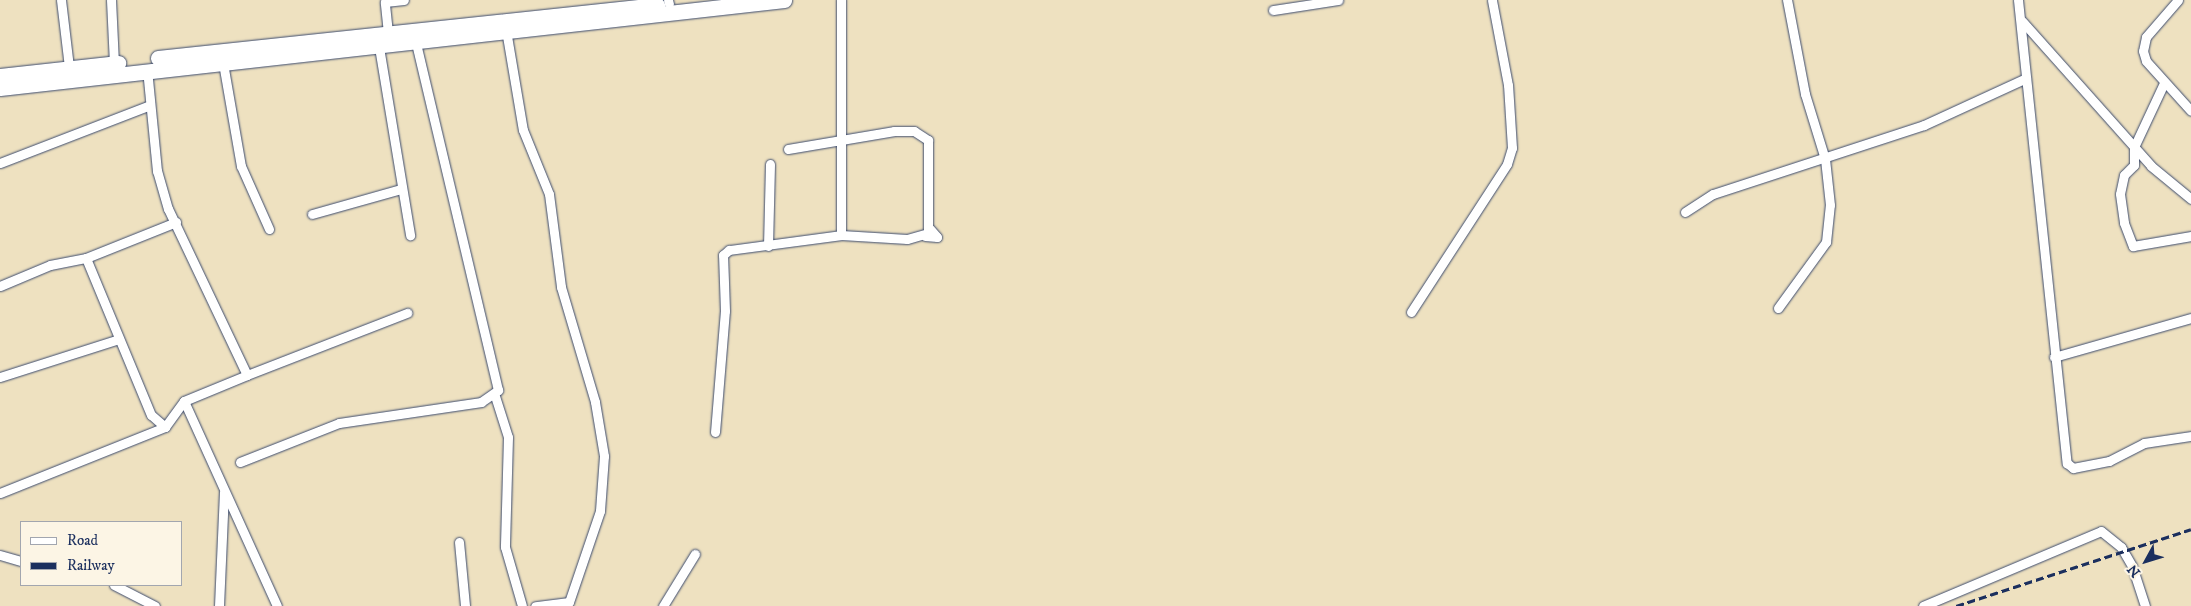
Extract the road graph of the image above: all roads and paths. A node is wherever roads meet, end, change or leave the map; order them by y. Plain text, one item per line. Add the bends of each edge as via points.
1 (61, 0) edge
2 (111, 0) edge
3 (404, 0) edge
4 (695, 0) edge
5 (784, 0) edge
6 (840, 0) edge
7 (1338, 0) edge
8 (1492, 0) edge
9 (1787, 0) edge
10 (2018, 0) edge
11 (2178, 0) edge
12 (385, 1) edge
13 (669, 2) edge
14 (1273, 10) dead end
15 (2022, 21) junction
16 (506, 30) junction
17 (388, 33) junction
18 (416, 44) junction
19 (379, 48) junction
20 (114, 63) junction
21 (223, 63) junction
22 (69, 67) junction
23 (147, 69) junction
24 (0, 76) edge
25 (2026, 78) junction
26 (2164, 83) junction
27 (0, 88) edge
28 (148, 106) junction
29 (2191, 111) edge
30 (844, 137) junction
31 (2134, 147) junction
32 (788, 149) dead end
33 (1825, 159) junction
34 (0, 163) edge
35 (770, 164) dead end
36 (401, 189) junction
37 (2191, 199) edge
38 (1684, 212) dead end
39 (312, 214) dead end
40 (176, 222) junction
41 (269, 229) dead end
42 (842, 235) junction
43 (410, 236) dead end
44 (2191, 236) edge
45 (768, 246) junction
46 (86, 258) junction
47 (0, 286) edge
48 (1778, 308) dead end
49 (1411, 312) dead end
50 (407, 313) dead end
51 (2191, 318) edge
52 (118, 339) junction
53 (2054, 357) junction
54 (247, 374) junction
55 (0, 378) edge
56 (495, 396) junction
57 (184, 401) junction
58 (165, 426) junction
59 (715, 432) dead end
60 (2191, 436) edge
61 (240, 462) dead end
62 (224, 486) junction
63 (0, 493) edge
64 (459, 542) dead end
65 (695, 554) dead end
66 (0, 555) edge
67 (20, 560) edge
68 (116, 586) edge
69 (569, 604) edge
70 (155, 606) edge
71 (218, 606) edge
72 (277, 606) edge
73 (465, 606) edge
74 (522, 606) edge
75 (535, 606) edge
76 (663, 606) edge
77 (1923, 606) edge
78 (2145, 606) edge

1 - 22 street
2 - 20 street
3 - 12 street
4 - 13 main road
5 - 16 main road
6 - 30 street
7 - 14 street
8 - 49 street via 1508,85 1512,148 1506,164
9 - 33 street via 1805,94
10 - 15 street
11 - 26 street via 2144,44 2146,61
12 - 17 street
13 - 17 main road
15 - 25 street
15 - 31 street
16 - 18 main road
16 - 69 street via 523,130 548,194 561,287 595,402 604,456 600,511
17 - 20 main road
18 - 19 main road
18 - 56 street via 497,373
19 - 21 main road
19 - 36 street
20 - 22 main road
21 - 23 main road
21 - 41 street via 241,166
22 - 24 main road
23 - 27 main road
23 - 28 street
25 - 33 street via 1924,125
25 - 53 street
26 - 29 street
26 - 31 street
28 - 34 street
28 - 40 street via 157,171
30 - 32 street
30 - 42 street
30 - 42 street via 907,131 924,134 929,157 927,232 871,240
31 - 37 street
31 - 44 street via 2134,165 2124,176 2120,194 2130,242 2140,245
33 - 38 street via 1713,194
33 - 48 street via 1830,205 1826,242
35 - 45 street
36 - 39 street
36 - 43 street
40 - 46 street
40 - 54 street
42 - 45 street
45 - 59 street via 728,250 721,261 725,311
46 - 47 street via 64,261
46 - 52 street
50 - 54 street
51 - 53 street
52 - 55 street
52 - 58 street via 151,415
53 - 60 street via 2070,466 2109,461 2144,443
54 - 57 street
56 - 61 street via 481,402 339,424
56 - 74 street via 508,437 505,547
57 - 58 street
57 - 62 street
58 - 63 street
62 - 71 street
62 - 72 street
64 - 73 street
65 - 76 street
66 - 67 street
68 - 70 street
69 - 75 street
77 - 78 street via 2101,531 2121,547 2132,566

